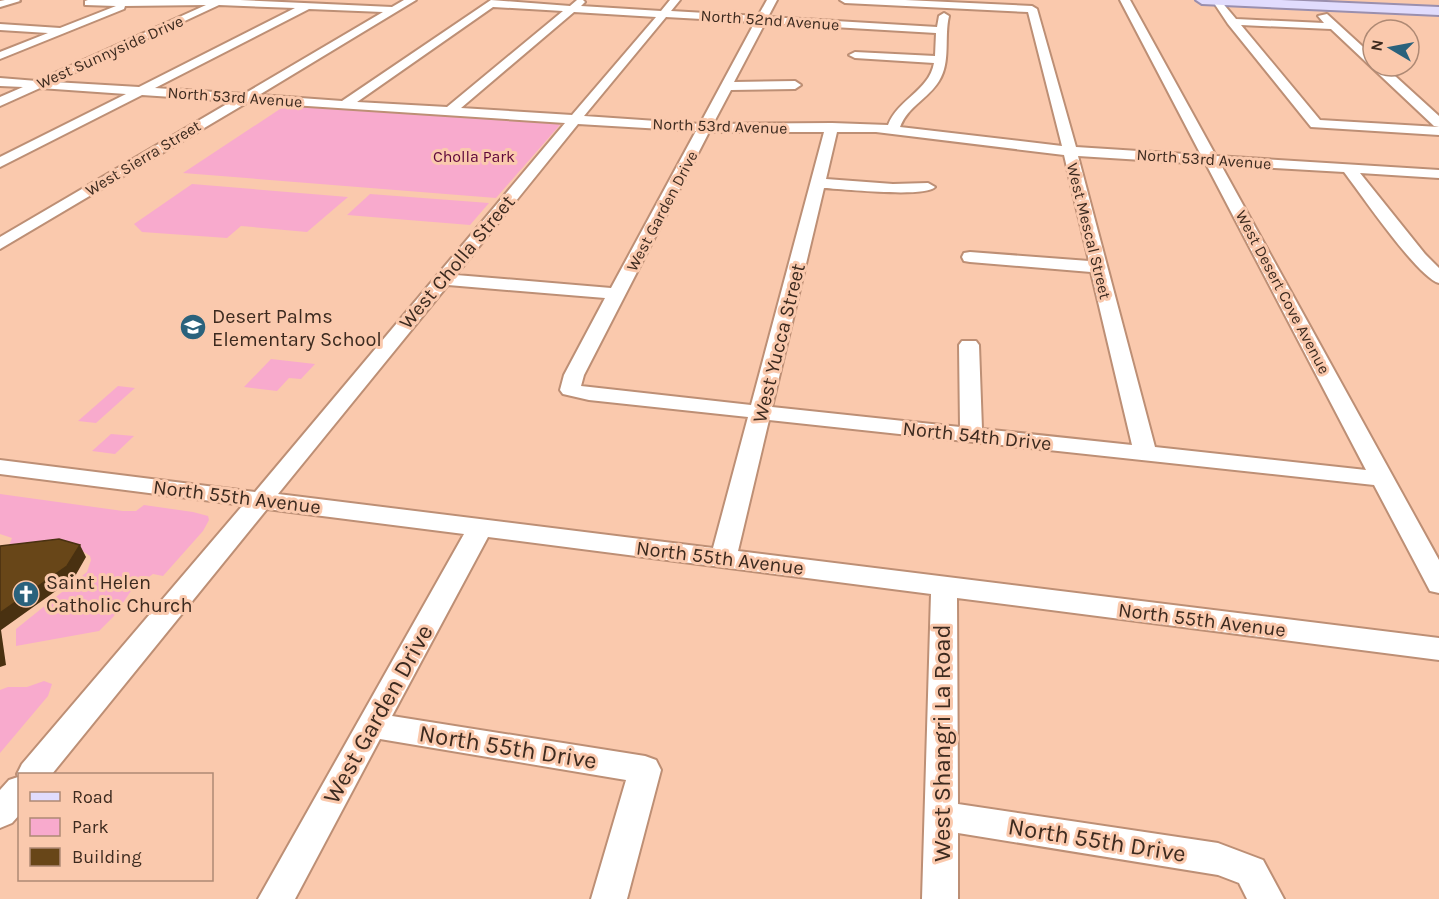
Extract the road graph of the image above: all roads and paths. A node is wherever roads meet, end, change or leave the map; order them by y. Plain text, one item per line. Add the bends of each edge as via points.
1 (10, 0) edge
2 (411, 0) edge
3 (675, 0) edge
4 (772, 0) edge
5 (846, 0) edge
6 (1125, 0) edge
7 (1202, 0) edge
8 (1216, 1) edge
9 (135, 2) junction
10 (221, 2) junction
11 (494, 2) edge
12 (948, 2) edge
13 (1307, 2) edge
14 (88, 3) dead end
15 (0, 4) edge
16 (578, 4) edge
17 (307, 6) junction
18 (394, 10) junction
19 (1437, 10) edge
20 (665, 13) junction
21 (1322, 15) dead end
22 (761, 21) junction
23 (1232, 22) junction
24 (1334, 26) junction
25 (0, 27) edge
26 (64, 30) junction
27 (940, 30) junction
28 (1361, 51) edge
29 (855, 55) dead end
30 (0, 56) edge
31 (939, 60) junction
32 (1390, 78) edge
33 (0, 82) edge
34 (39, 84) junction
35 (795, 85) dead end
36 (726, 86) junction
37 (139, 91) junction
38 (243, 98) junction
39 (0, 102) edge
40 (345, 105) junction
41 (450, 111) junction
42 (575, 120) junction
43 (1439, 123) edge
44 (832, 127) junction
45 (706, 128) junction
46 (893, 129) junction
47 (1439, 131) edge
48 (1069, 151) junction
49 (1211, 159) junction
50 (0, 163) edge
51 (1349, 169) junction
52 (1439, 174) edge
53 (819, 183) junction
54 (928, 187) dead end
55 (0, 244) edge
56 (970, 257) dead end
57 (1098, 267) junction
58 (1439, 278) edge
59 (442, 279) junction
60 (617, 294) junction
61 (969, 345) dead end
62 (570, 390) joint
63 (761, 413) junction
64 (971, 435) junction
65 (1145, 454) junction
66 (0, 467) edge
67 (1384, 479) junction
68 (262, 500) junction
69 (480, 528) junction
70 (723, 559) junction
71 (1439, 584) edge
72 (944, 586) junction
73 (1439, 649) edge
74 (371, 725) junction
75 (34, 773) edge
76 (18, 792) edge
77 (0, 813) edge
78 (941, 816) junction
79 (1259, 885) edge
80 (276, 899) edge
81 (609, 899) edge
82 (940, 899) edge

1 - 15 street via 15,1
2 - 18 street, West Sierra Street
3 - 20 street, West Cholla Street
4 - 22 street, West Garden Drive
5 - 12 street
6 - 49 street, West Desert Cove Avenue
7 - 8 main road
8 - 13 main road
8 - 23 street
9 - 10 street
9 - 14 street
9 - 26 street
10 - 17 street
10 - 34 street, West Sunnyside Drive
11 - 16 street, North 52nd Avenue
11 - 40 street
12 - 27 street
12 - 48 street, West Mescal Street via 1032,9
13 - 19 main road
16 - 20 street, North 52nd Avenue
16 - 41 street
17 - 18 street
17 - 37 street
18 - 38 street, West Sierra Street
20 - 22 street, North 52nd Avenue
20 - 42 street, West Cholla Street
21 - 24 street
22 - 27 street, North 52nd Avenue
22 - 36 street, West Garden Drive
23 - 24 street
23 - 47 street via 1316,124
24 - 28 street
25 - 26 street
26 - 30 street
27 - 31 street
29 - 31 street
31 - 46 street via 933,80 902,108
32 - 43 street
33 - 34 street, North 53rd Avenue
34 - 37 street, North 53rd Avenue
34 - 39 street, West Sunnyside Drive
35 - 36 street
36 - 45 street, West Garden Drive
37 - 38 street, North 53rd Avenue
37 - 50 street
38 - 40 street, North 53rd Avenue
38 - 55 street, West Sierra Street
40 - 41 street, North 53rd Avenue
41 - 42 street, North 53rd Avenue
42 - 45 street, North 53rd Avenue
42 - 59 street, West Cholla Street
44 - 45 street, North 53rd Avenue
44 - 46 street, North 53rd Avenue
44 - 53 street, West Yucca Street
45 - 60 street, West Garden Drive
46 - 48 street, North 53rd Avenue
48 - 49 street, North 53rd Avenue
48 - 57 street, West Mescal Street
49 - 51 street, North 53rd Avenue
49 - 67 street, West Desert Cove Avenue
51 - 52 street, North 53rd Avenue
51 - 58 street
53 - 54 street
53 - 63 street, West Yucca Street
56 - 57 street
57 - 65 street, West Mescal Street
59 - 60 street
59 - 68 street, West Cholla Street
60 - 62 street, West Garden Drive via 574,375
61 - 64 street
62 - 63 street, North 54th Drive
63 - 64 street, North 54th Drive
63 - 70 street, West Yucca Street
64 - 65 street, North 54th Drive
65 - 67 street, North 54th Drive
66 - 68 street, North 55th Avenue
67 - 71 street, West Desert Cove Avenue
68 - 69 street, North 55th Avenue
68 - 75 street, West Cholla Street
69 - 70 street, North 55th Avenue
69 - 74 street, West Garden Drive
70 - 72 street, North 55th Avenue
72 - 73 street, North 55th Avenue
72 - 78 street, West Shangri La Road
74 - 80 street, West Garden Drive
74 - 81 street, North 55th Drive via 645,770
76 - 77 street
78 - 79 street, North 55th Drive via 1218,859
78 - 82 street, West Shangri La Road

